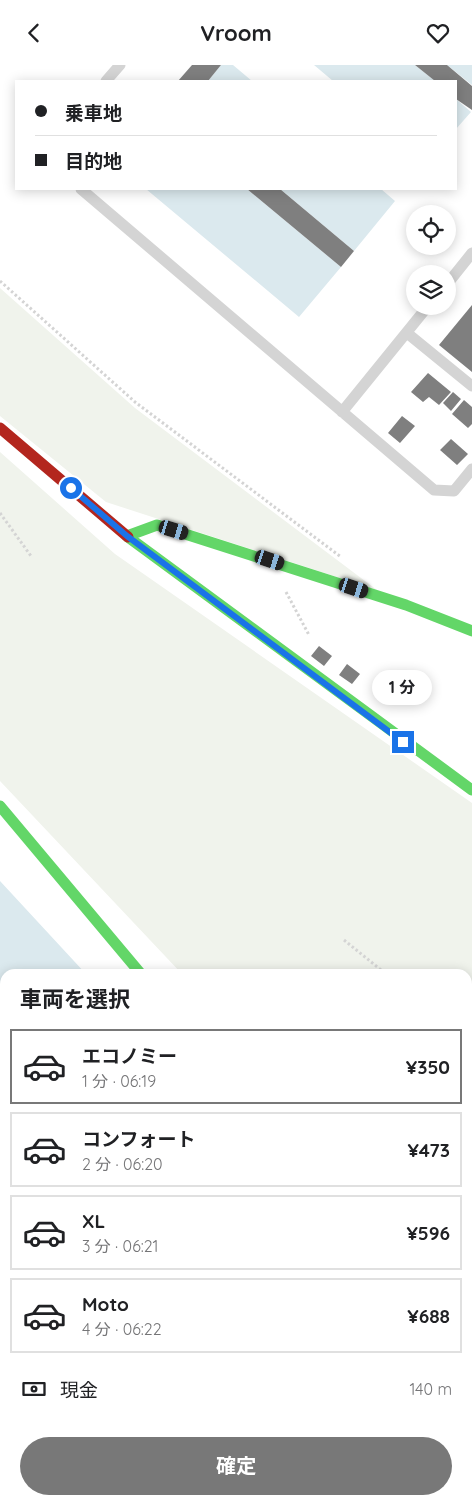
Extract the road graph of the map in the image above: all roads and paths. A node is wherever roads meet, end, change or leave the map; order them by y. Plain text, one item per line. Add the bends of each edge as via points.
1 (120, 65) edge
2 (107, 80) edge
3 (82, 190) edge
4 (472, 253) edge
5 (456, 273) edge
6 (0, 281) edge
7 (421, 315) edge
8 (407, 333) junction
9 (472, 386) edge
10 (342, 412) junction
11 (0, 428) edge
12 (472, 469) edge
13 (0, 513) edge
14 (127, 536) junction
15 (30, 556) dead end
16 (341, 558) dead end
17 (270, 560) junction
18 (472, 631) edge
19 (310, 635) dead end
20 (472, 790) edge
21 (0, 807) edge
22 (344, 940) dead end
23 (137, 969) edge
24 (380, 969) edge

1 - 2 lane
3 - 10 lane
4 - 5 lane
6 - 16 path via 135,402
7 - 8 lane
8 - 9 lane
8 - 10 lane
10 - 12 lane via 434,490 454,491
11 - 14 street
13 - 15 path
14 - 17 street via 157,525
14 - 20 street
17 - 18 street via 406,605
17 - 19 path
21 - 23 street
22 - 24 path

